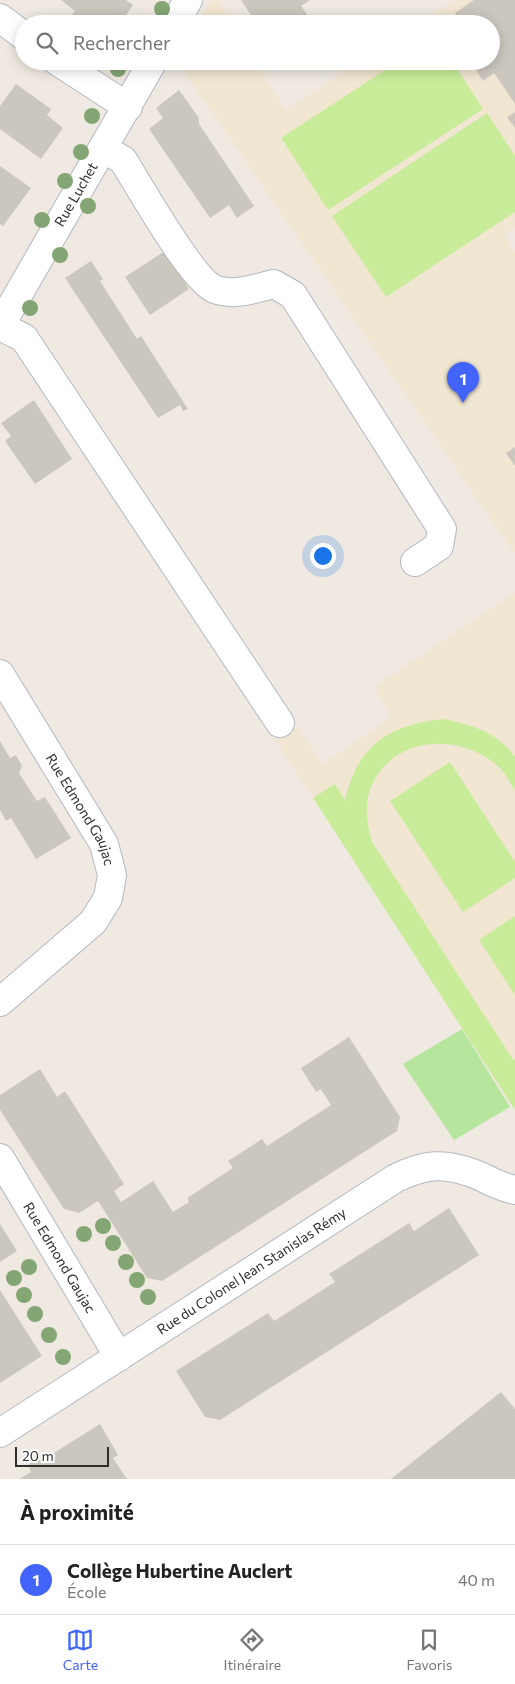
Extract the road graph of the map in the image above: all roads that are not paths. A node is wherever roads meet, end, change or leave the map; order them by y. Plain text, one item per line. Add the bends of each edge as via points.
1 (188, 0) edge
2 (179, 15) edge
3 (0, 18) edge
4 (15, 29) edge
5 (71, 70) edge
6 (148, 70) edge
7 (128, 107) junction
8 (104, 149) junction
9 (0, 326) edge
10 (415, 562) dead end
11 (0, 674) edge
12 (280, 723) dead end
13 (0, 1002) edge
14 (0, 1158) edge
15 (515, 1190) edge
16 (120, 1357) junction
17 (0, 1433) edge

1 - 2 street
3 - 4 street
5 - 7 street
6 - 7 street, Rue Luchet
7 - 8 street, Rue Luchet
8 - 9 street, Rue Luchet
8 - 10 street via 123,160 197,275 216,290 237,292 274,284 293,295 442,529 439,546
9 - 12 street via 24,338
11 - 13 street, Rue Edmond Gaujac via 104,844 112,875 108,898 93,922
14 - 16 street, Rue Edmond Gaujac
15 - 16 street, Rue du Colonel Jean Stanislas Rémy via 446,1165 419,1168 396,1178
16 - 17 street, Rue du Colonel Jean Stanislas Rémy

